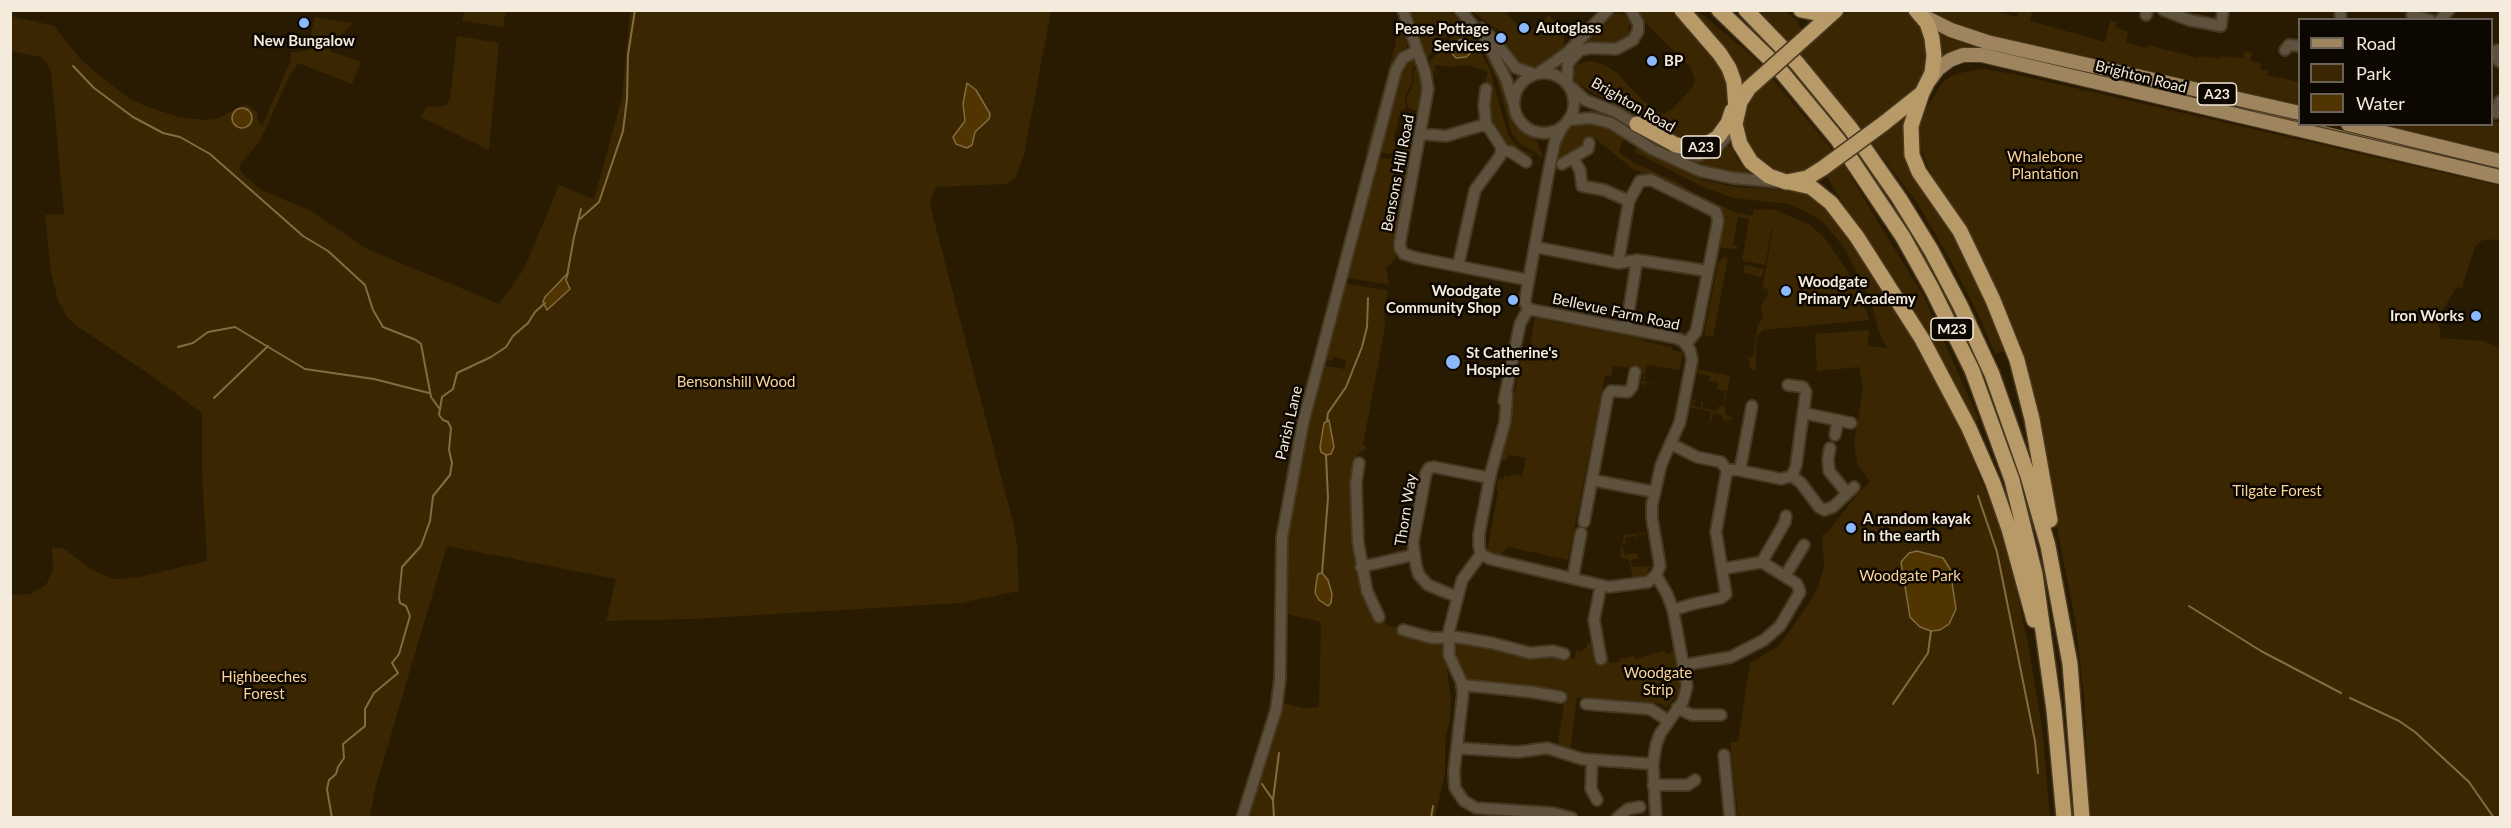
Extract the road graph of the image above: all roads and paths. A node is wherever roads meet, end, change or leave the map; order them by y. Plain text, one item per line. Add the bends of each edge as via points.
1 (1402, 10) edge
2 (1460, 10) edge
3 (1608, 10) edge
4 (1631, 10) edge
5 (1682, 10) edge
6 (1719, 10) edge
7 (1746, 10) edge
8 (1801, 10) edge
9 (1830, 10) edge
10 (1836, 10) edge
11 (2163, 10) edge
12 (2223, 10) edge
13 (1919, 13) edge
14 (1469, 20) junction
15 (2298, 46) edge
16 (2285, 50) dead end
17 (1417, 51) junction
18 (1535, 74) junction
19 (1569, 85) junction
20 (1486, 88) dead end
21 (1742, 89) junction
22 (1924, 90) junction
23 (2500, 101) edge
24 (1514, 105) junction
25 (2298, 113) edge
26 (2496, 113) dead end
27 (1736, 120) junction
28 (1565, 123) junction
29 (1637, 124) junction
30 (1486, 125) junction
31 (2356, 126) edge
32 (1536, 132) junction
33 (1420, 134) junction
34 (1589, 143) dead end
35 (1502, 150) junction
36 (1573, 158) junction
37 (2500, 160) edge
38 (1526, 162) dead end
39 (1562, 164) dead end
40 (1548, 175) junction
41 (2500, 177) edge
42 (1788, 182) junction
43 (1629, 201) junction
44 (1535, 248) junction
45 (1637, 260) junction
46 (1618, 263) junction
47 (1458, 266) junction
48 (1708, 271) junction
49 (1528, 280) junction
50 (1528, 309) junction
51 (1626, 328) junction
52 (1686, 344) junction
53 (1635, 372) dead end
54 (1788, 385) dead end
55 (1752, 406) dead end
56 (1803, 413) junction
57 (1838, 420) junction
58 (1851, 423) dead end
59 (1835, 435) dead end
60 (1671, 444) junction
61 (1830, 448) dead end
62 (1359, 463) dead end
63 (1727, 470) junction
64 (1740, 470) junction
65 (1792, 476) junction
66 (1490, 478) junction
67 (1592, 480) junction
68 (1655, 492) junction
69 (1786, 516) dead end
70 (1804, 544) dead end
71 (1481, 554) junction
72 (1413, 555) junction
73 (1762, 562) junction
74 (1361, 567) junction
75 (1722, 568) junction
76 (1656, 575) junction
77 (1785, 576) junction
78 (1573, 577) junction
79 (1601, 585) junction
80 (1457, 597) junction
81 (1674, 610) junction
82 (1379, 617) dead end
83 (1403, 630) dead end
84 (1448, 636) junction
85 (2069, 653) junction
86 (1564, 654) dead end
87 (1601, 659) dead end
88 (1684, 665) junction
89 (1462, 685) junction
90 (1561, 697) dead end
91 (1586, 705) dead end
92 (1677, 708) junction
93 (2054, 710) junction
94 (1721, 716) dead end
95 (1669, 720) junction
96 (1457, 748) junction
97 (1724, 755) dead end
98 (1592, 760) junction
99 (1653, 764) junction
100 (1695, 780) dead end
101 (1653, 785) junction
102 (1597, 800) dead end
103 (1640, 807) dead end
104 (1554, 815) edge
105 (1242, 818) edge
106 (1572, 818) edge
107 (1617, 818) edge
108 (1656, 818) edge
109 (1730, 818) edge
110 (2064, 818) edge
111 (2082, 818) edge

1 - 17 street, Bensons Hill Road
2 - 14 street
3 - 18 street via 1564,55
4 - 19 street via 1638,23 1633,40 1620,49 1580,50 1568,63
5 - 21 highway, A23 via 1723,58
6 - 93 highway, M23 via 1775,64 1838,140 1908,245 1972,370 2012,480 2026,534 2041,606
7 - 85 highway, M23 via 1797,63 1851,129 1919,229 1960,305 1992,374 2034,493
8 - 9 highway
10 - 21 highway, bridge
11 - 12 street via 2220,30
13 - 22 highway via 1928,25 1934,51
13 - 25 main road, Brighton Road / A23 via 1951,30 1987,42
14 - 18 street via 1489,34 1516,68
14 - 24 street via 1498,63
15 - 16 street via 2289,45
17 - 33 street, Bensons Hill Road via 1428,89
17 - 105 street, Parish Lane via 1403,58 1396,70 1304,423 1282,537 1276,710
18 - 19 street via 1554,74
18 - 24 street via 1520,86
19 - 28 street via 1574,104
19 - 29 street, Brighton Road via 1585,100
20 - 30 street
21 - 27 highway
21 - 29 highway, A23 via 1727,126 1716,139 1702,146 1678,146
22 - 41 main road, Brighton Road / A23 via 1938,69 1950,60 1981,55
22 - 42 highway, bridge via 1823,168 1807,178
22 - 85 highway, M23 via 1911,126 1912,155 1919,172 1960,231 2019,366 2041,464
23 - 26 street
24 - 32 street via 1520,123
27 - 29 street, Brighton Road via 1721,144 1695,155 1679,152
27 - 42 highway via 1740,144 1748,160 1766,174
28 - 32 street via 1551,132
28 - 40 street
28 - 42 street, Brighton Road via 1591,118 1611,123 1652,149 1705,173
30 - 33 street via 1446,136
30 - 35 street
31 - 37 main road
32 - 40 street via 1545,142
33 - 47 street, Bensons Hill Road via 1400,248 1404,254
34 - 36 street via 1588,149
35 - 38 street
35 - 47 street via 1475,190
36 - 39 street
36 - 43 street via 1582,186
40 - 44 street
42 - 93 highway, M23 via 1817,190 1857,237 1922,339 1968,428 2009,529 2034,616
43 - 46 street
43 - 48 street via 1638,183 1648,180 1714,210 1718,221
44 - 46 street
44 - 49 street
45 - 46 street
45 - 48 street
45 - 51 street
47 - 49 street, Bensons Hill Road
48 - 52 street via 1696,333
49 - 50 street
50 - 51 street, Bellevue Farm Road
50 - 66 street via 1520,324 1504,422
51 - 52 street, Bellevue Farm Road via 1676,338
52 - 60 street, Bellevue Farm Road via 1692,360 1680,422
53 - 67 street via 1628,392 1609,393
54 - 56 street via 1803,387
55 - 64 street
56 - 57 street
56 - 65 street
57 - 58 street
57 - 59 street
60 - 63 street via 1721,462
60 - 68 street, Bellevue Farm Road via 1660,465
61 - 65 street via 1829,471 1850,490 1833,507 1819,507
62 - 74 street via 1356,499
63 - 64 street
63 - 75 street via 1716,532
64 - 65 street via 1781,479
66 - 71 street via 1479,541
66 - 72 street, Thorn Way via 1434,467 1427,470
67 - 68 street
67 - 78 street
68 - 76 street, Bellevue Farm Road via 1652,518 1660,562
69 - 73 street
70 - 77 street
71 - 78 street
71 - 80 street via 1467,572
72 - 74 street
72 - 80 street, Thorn Way via 1422,579
73 - 75 street
73 - 77 street
74 - 82 street
75 - 81 street via 1724,597
76 - 79 street via 1643,583
76 - 81 street
77 - 88 street via 1800,590 1776,631 1731,657
78 - 79 street
79 - 87 street via 1594,620
80 - 84 street
81 - 88 street
83 - 84 street via 1432,638
84 - 86 street via 1530,653
84 - 89 street via 1449,655
85 - 111 highway, M23
88 - 92 street via 1686,692
89 - 90 street
89 - 96 street
91 - 95 street via 1650,709
92 - 94 street via 1692,715
92 - 95 street
93 - 110 highway, M23
95 - 99 street via 1658,739
96 - 98 street via 1518,752 1547,748
96 - 104 street via 1454,784 1469,805
97 - 109 street
98 - 99 street
98 - 102 street via 1591,789
99 - 101 street
100 - 101 street via 1688,785
101 - 108 street
103 - 107 street via 1628,809
104 - 106 street

